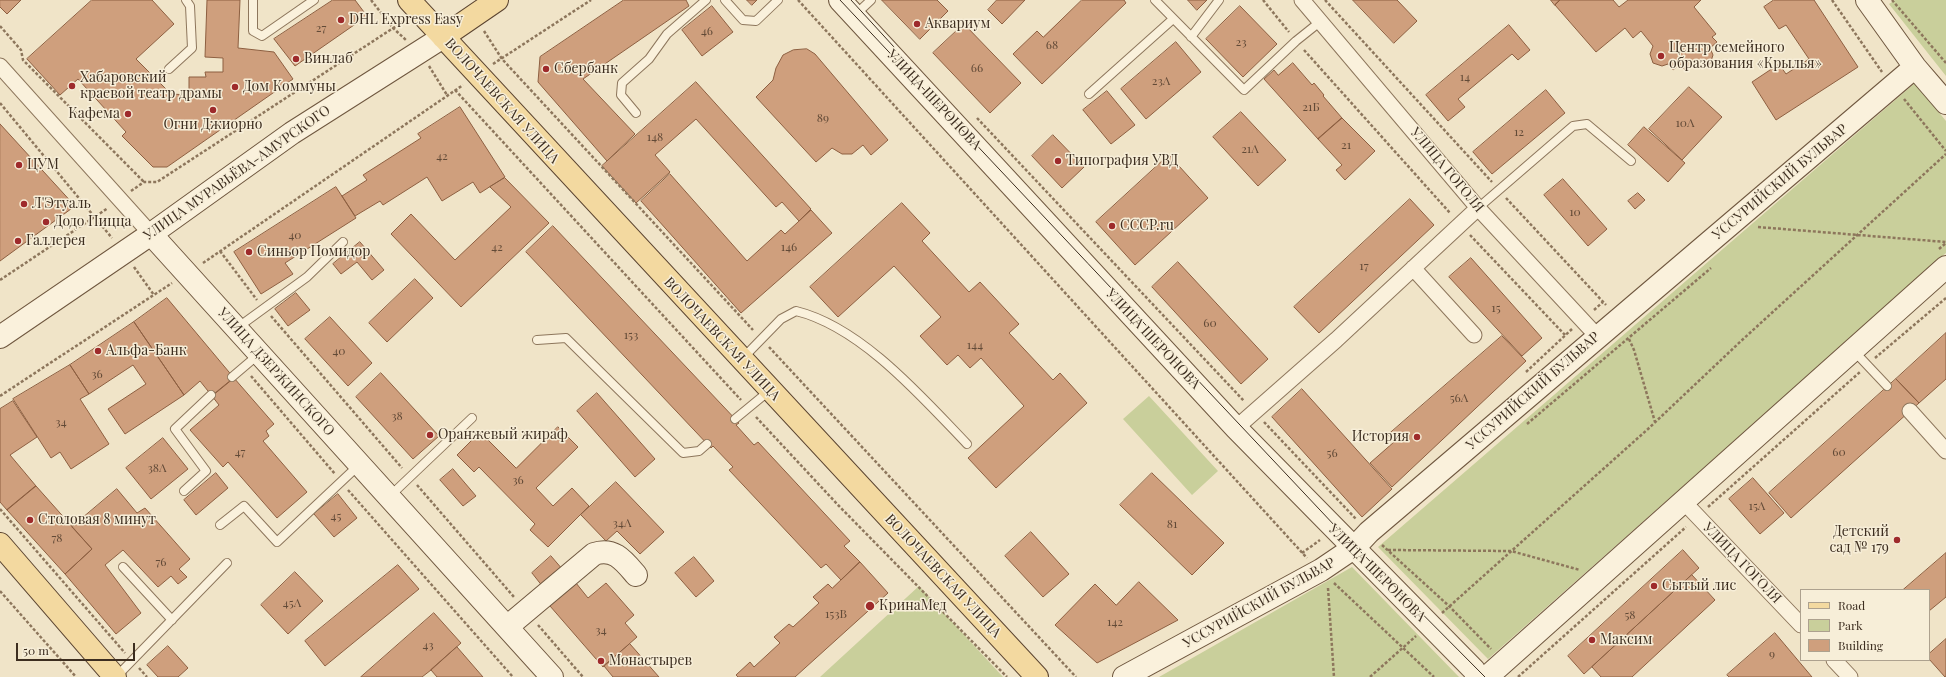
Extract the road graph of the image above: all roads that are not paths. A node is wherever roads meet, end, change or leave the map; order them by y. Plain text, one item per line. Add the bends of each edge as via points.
1 (186, 0) edge
2 (253, 0) edge
3 (314, 0) edge
4 (497, 0) edge
5 (706, 0) edge
6 (725, 0) edge
7 (778, 0) edge
8 (871, 0) edge
9 (1155, 0) edge
10 (1219, 0) edge
11 (1302, 0) edge
12 (1867, 0) edge
13 (414, 6) edge
14 (848, 7) edge
15 (1173, 19) junction
16 (1321, 22) junction
17 (443, 37) junction
18 (1191, 37) junction
19 (0, 66) edge
20 (1915, 67) junction
21 (169, 69) dead end
22 (1089, 94) dead end
23 (1946, 103) edge
24 (636, 112) dead end
25 (1631, 161) dead end
26 (1478, 208) junction
27 (151, 234) junction
28 (343, 242) dead end
29 (1946, 267) edge
30 (1413, 268) junction
31 (236, 328) junction
32 (1474, 335) dead end
33 (1597, 336) junction
34 (0, 337) edge
35 (537, 340) dead end
36 (259, 354) junction
37 (1860, 358) junction
38 (741, 359) junction
39 (232, 377) dead end
40 (1887, 386) dead end
41 (770, 390) junction
42 (211, 395) dead end
43 (1910, 411) dead end
44 (472, 418) dead end
45 (735, 419) dead end
46 (1236, 428) junction
47 (707, 444) dead end
48 (967, 444) dead end
49 (1946, 451) edge
50 (360, 464) junction
51 (184, 491) dead end
52 (390, 497) junction
53 (1691, 509) junction
54 (220, 525) dead end
55 (1, 546) edge
56 (1354, 548) junction
57 (227, 563) dead end
58 (123, 567) dead end
59 (636, 575) dead end
60 (172, 620) junction
61 (1800, 624) edge
62 (507, 627) junction
63 (1835, 661) edge
64 (1483, 676) edge
65 (116, 677) edge
66 (552, 677) edge
67 (1037, 677) edge
68 (1124, 677) edge
69 (1850, 677) edge

1 - 21 lane via 190,6 192,48
2 - 3 lane via 252,31 262,36
4 - 17 main road, УЛИЦА МУРАВЬЁВА-АМУРСКОГО
5 - 24 lane via 667,34 649,59 622,83 621,95
6 - 7 lane via 743,20 756,21
8 - 14 lane
9 - 15 lane
10 - 18 lane
11 - 16 street, УЛИЦА ГОГОЛЯ
12 - 20 street
13 - 17 main road, ВОЛОЧАЕВСКАЯ УЛИЦА
14 - 46 street, УЛИЦА ШЕРОНОВА
15 - 18 lane
15 - 22 lane
16 - 18 lane via 1296,41 1244,90
16 - 26 street, УЛИЦА ГОГОЛЯ
17 - 27 street, УЛИЦА МУРАВЬЁВА-АМУРСКОГО via 292,133
17 - 38 main road, ВОЛОЧАЕВСКАЯ УЛИЦА
19 - 27 street, УЛИЦА ДЗЕРЖИНСКОГО
20 - 23 street
20 - 33 street, УССУРИЙСКИЙ БУЛЬВАР
25 - 26 lane via 1587,124 1573,126
26 - 30 street
26 - 33 street, УЛИЦА ГОГОЛЯ
27 - 31 street, УЛИЦА ДЗЕРЖИНСКОГО
27 - 34 street, УЛИЦА МУРАВЬЁВА-АМУРСКОГО
28 - 31 lane via 306,277
29 - 37 street
30 - 32 street
30 - 46 street
31 - 36 street, УЛИЦА ДЗЕРЖИНСКОГО
33 - 56 street, УССУРИЙСКИЙ БУЛЬВАР via 1369,532
35 - 47 lane via 566,338 683,453 699,451
36 - 39 lane
36 - 50 street, УЛИЦА ДЗЕРЖИНСКОГО
37 - 40 lane
37 - 53 street
38 - 41 main road, ВОЛОЧАЕВСКАЯ УЛИЦА
38 - 48 lane via 781,319 796,310 815,315 874,351
41 - 45 lane
41 - 67 main road, ВОЛОЧАЕВСКАЯ УЛИЦА
42 - 51 lane via 175,429 206,471
43 - 49 street
44 - 52 lane
46 - 56 street, УЛИЦА ШЕРОНОВА
50 - 52 street, УЛИЦА ДЗЕРЖИНСКОГО
50 - 54 lane via 277,542 244,506
52 - 62 street, УЛИЦА ДЗЕРЖИНСКОГО
53 - 61 street, УЛИЦА ГОГОЛЯ
53 - 64 street
55 - 65 main road
56 - 64 street, УЛИЦА ШЕРОНОВА
56 - 68 street, УССУРИЙСКИЙ БУЛЬВАР via 1324,573
57 - 60 lane
58 - 60 lane
59 - 62 street via 614,553 594,554
60 - 65 lane
62 - 66 street, УЛИЦА ДЗЕРЖИНСКОГО
63 - 69 street

